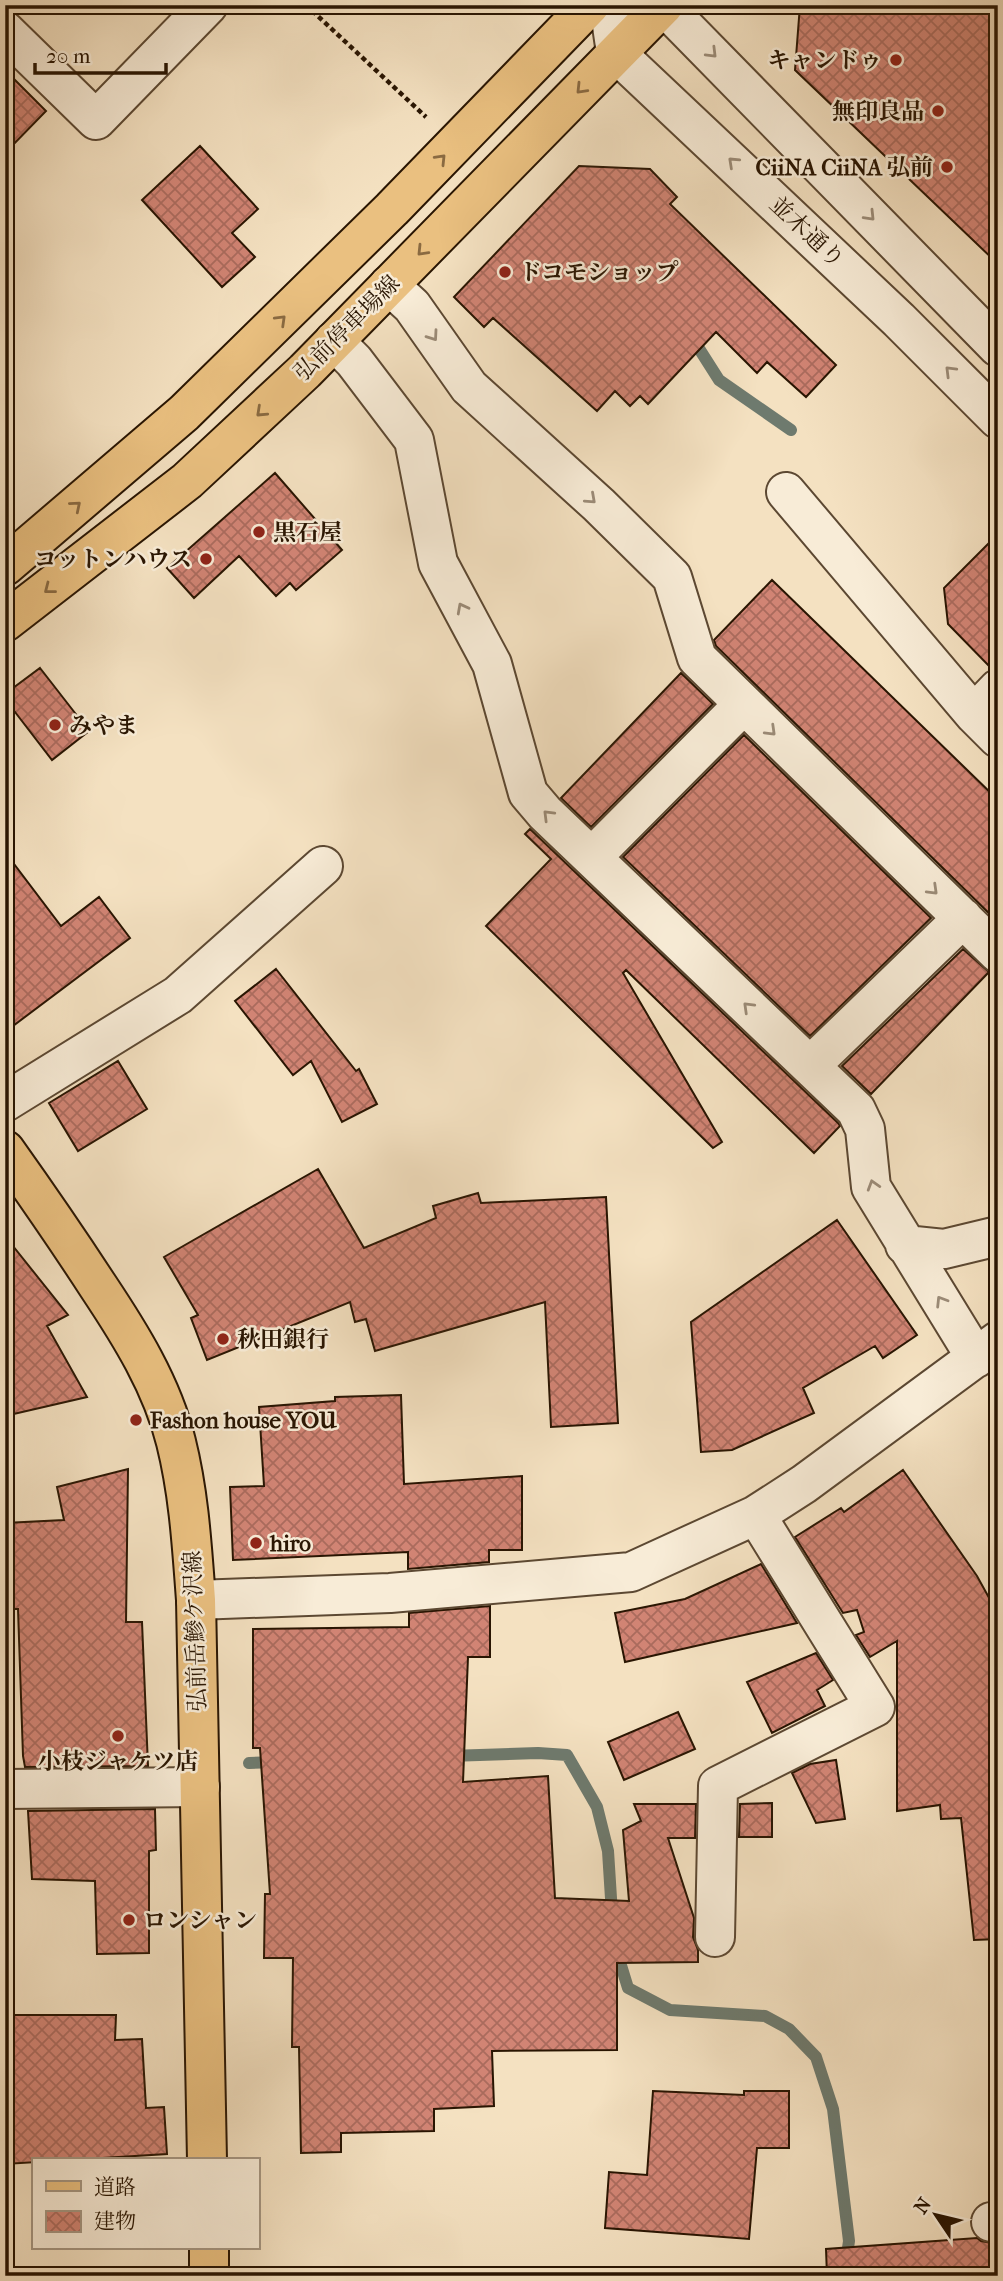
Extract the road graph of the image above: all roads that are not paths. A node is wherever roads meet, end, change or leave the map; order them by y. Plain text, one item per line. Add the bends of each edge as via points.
1 (208, 5) edge
2 (590, 5) edge
3 (609, 5) edge
4 (663, 5) edge
5 (5, 31) edge
6 (616, 53) junction
7 (389, 285) junction
8 (334, 341) junction
9 (998, 347) edge
10 (998, 419) edge
11 (786, 492) dead end
12 (5, 566) edge
13 (5, 622) edge
14 (744, 704) junction
15 (990, 714) edge
16 (592, 857) junction
17 (323, 866) dead end
18 (962, 918) junction
19 (998, 953) edge
20 (810, 1066) junction
21 (5, 1102) edge
22 (5, 1150) edge
23 (998, 1236) edge
24 (905, 1245) junction
25 (987, 1350) edge
26 (756, 1515) junction
27 (196, 1600) junction
28 (200, 1787) junction
29 (5, 1789) edge
30 (715, 1937) dead end
31 (207, 2158) edge
32 (209, 2250) edge
33 (209, 2276) edge

1 - 5 street via 96,120
12 -> 2 main road via 203,395
3 - 6 street
4 - 6 main road, 弘前停車場線
4 -> 9 street
6 -> 7 main road, 弘前停車場線
10 -> 6 street, 並木通り via 900,320
7 - 8 main road, 弘前停車場線
7 -> 14 street via 412,306 469,387 672,577 697,657
8 -> 13 main road, 弘前停車場線 via 187,481
16 -> 8 street via 528,793 492,664 439,563 414,440
11 - 15 street
14 - 16 street
14 -> 18 street
20 -> 16 street
17 - 21 street via 178,995
18 - 19 street
18 - 20 street
24 -> 20 street via 871,1187 865,1129 856,1110
22 - 27 main road, 弘前岳鰺ケ沢線 via 62,1230 153,1377 176,1441 189,1515
23 - 24 street via 944,1249
25 -> 24 street
25 - 26 street
26 - 27 street via 631,1572 390,1593
26 - 30 street via 875,1707 718,1786
27 - 28 main road, 弘前岳鰺ケ沢線
28 - 29 street
28 - 31 main road, 弘前岳鰺ケ沢線
32 - 33 main road

